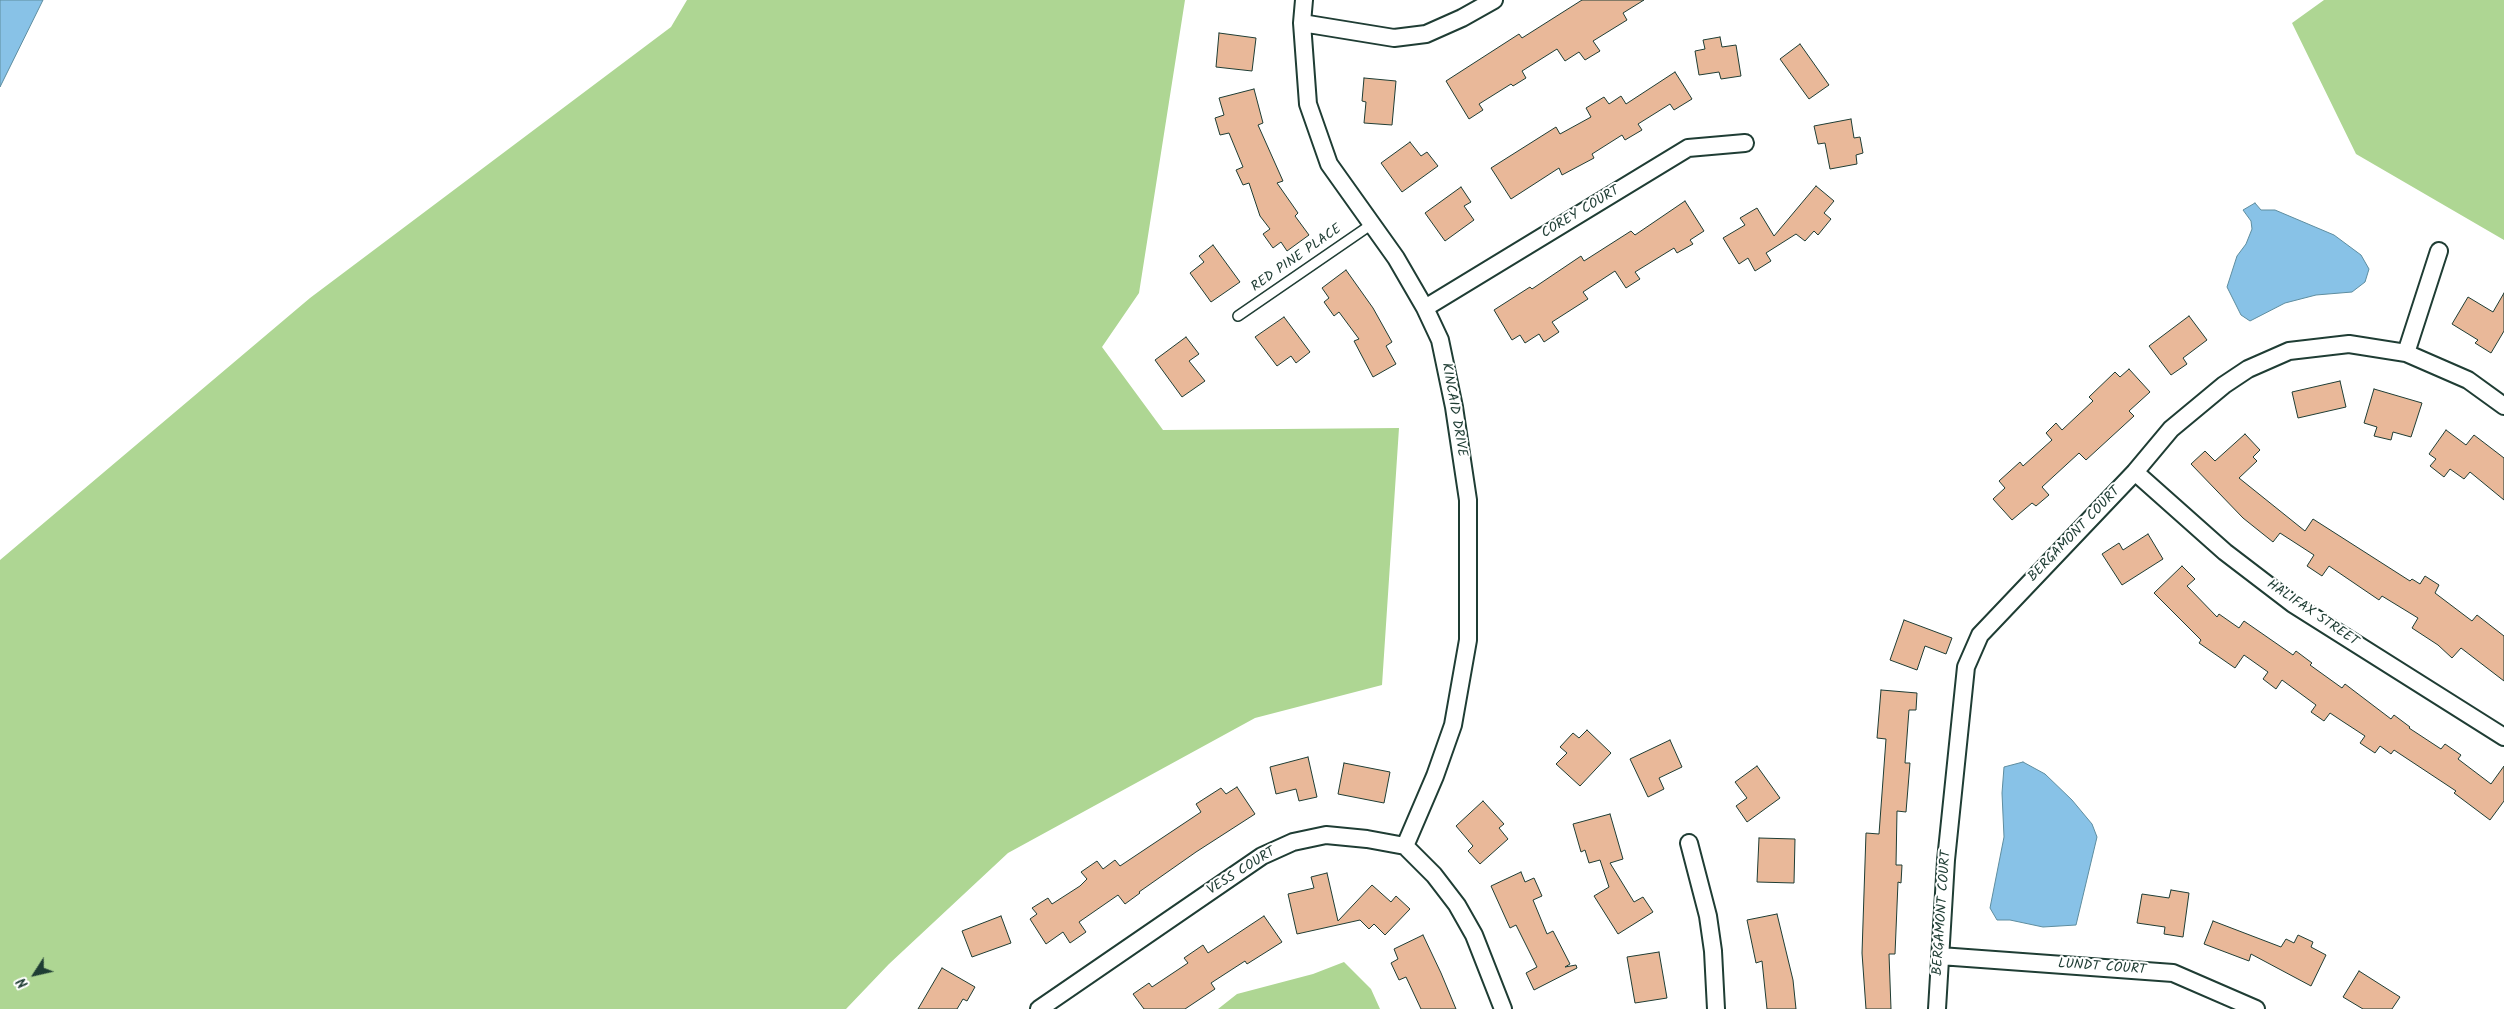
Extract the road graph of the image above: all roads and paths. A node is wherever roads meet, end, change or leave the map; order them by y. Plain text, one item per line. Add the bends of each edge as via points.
1 (1304, 0) edge
2 (1494, 0) edge
3 (1302, 23) junction
4 (1745, 143) dead end
5 (1372, 224) junction
6 (2439, 251) dead end
7 (1425, 308) junction
8 (1238, 316) dead end
9 (2406, 353) junction
10 (2504, 406) edge
11 (2135, 472) junction
12 (2504, 737) edge
13 (1689, 843) dead end
14 (1405, 846) junction
15 (1940, 956) junction
16 (1039, 1009) edge
17 (1503, 1009) edge
18 (1716, 1009) edge
19 (1937, 1009) edge
20 (2256, 1009) edge

1 - 3 street, KINCAID DRIVE
2 - 3 street via 1426,34 1394,38
3 - 5 street, KINCAID DRIVE via 1308,104 1329,164
4 - 7 street, COREY COURT via 1688,148
5 - 7 street, KINCAID DRIVE
5 - 8 lane, RED PINE PLACE
6 - 9 street
7 - 14 street, KINCAID DRIVE via 1440,340 1468,500 1468,640 1453,725
9 - 10 street, BERGAMONT COURT via 2468,380
9 - 11 street, BERGAMONT COURT via 2348,344 2289,352 2248,369 2171,429
11 - 12 street, HALIFAX STREET via 2224,552 2293,604
11 - 15 street, BERGAMONT COURT via 1980,635 1966,667 1946,860
13 - 18 street via 1708,916
14 - 16 street, VESS COURT via 1326,835 1262,856
14 - 17 street via 1434,875 1457,905 1474,935
15 - 19 street, BERGAMONT COURT
15 - 20 street, LUNDT COURT via 2173,973

